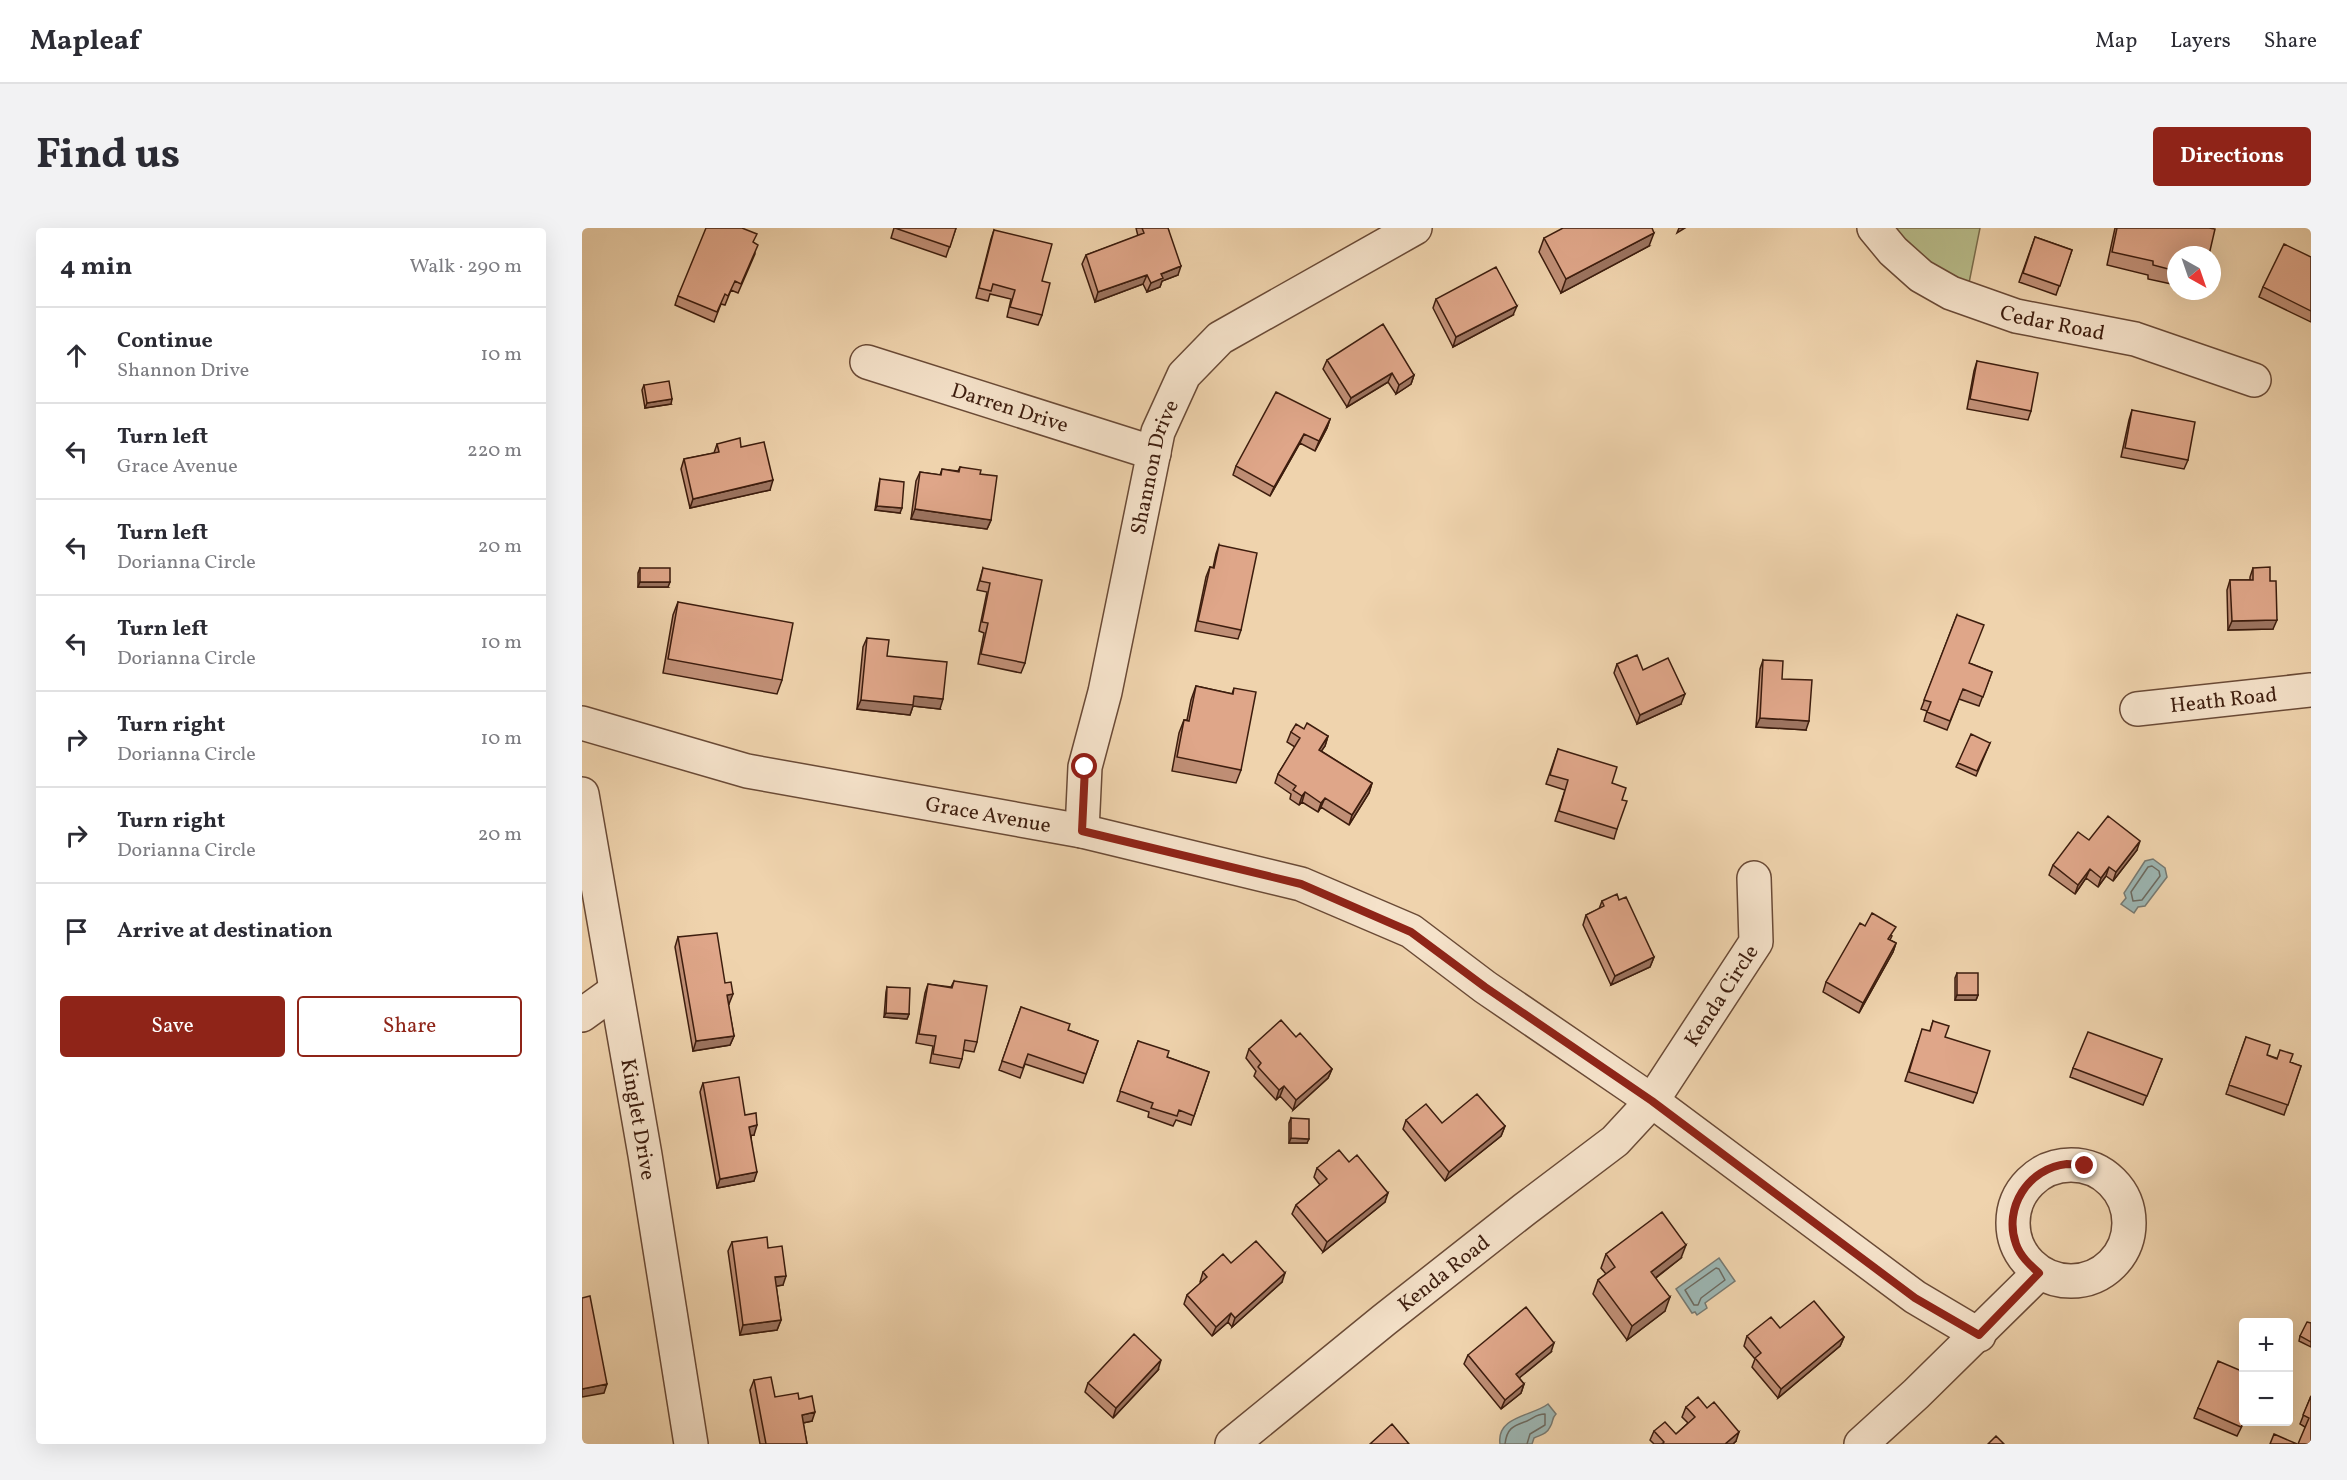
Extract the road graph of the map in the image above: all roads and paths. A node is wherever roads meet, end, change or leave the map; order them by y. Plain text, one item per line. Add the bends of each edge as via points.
1 (1415, 228) edge
2 (1874, 228) edge
3 (867, 362) dead end
4 (2254, 380) dead end
5 (1154, 453) junction
6 (2311, 690) edge
7 (2137, 709) dead end
8 (582, 723) edge
9 (582, 794) edge
10 (1082, 831) junction
11 (1754, 878) dead end
12 (615, 991) junction
13 (582, 1015) edge
14 (1652, 1101) junction
15 (2039, 1273) dead end
16 (1979, 1335) junction
17 (691, 1444) edge
18 (1232, 1444) edge
19 (1861, 1444) edge

1 - 5 street, Shannon Drive via 1220,338 1184,375 1158,432
2 - 4 street, Cedar Road via 1921,276 1951,293 2016,316 2135,339
3 - 5 street, Darren Drive
5 - 10 street, Shannon Drive via 1105,692 1085,767
6 - 7 street, Heath Road
8 - 10 street, Grace Avenue via 747,771
9 - 12 street, Kinglet Drive
10 - 14 street, Grace Avenue via 1301,884 1411,932
11 - 14 street, Kenda Circle via 1756,942
12 - 13 street
12 - 17 street, Kinglet Drive
14 - 16 street, Grace Avenue via 1915,1298
14 - 18 street, Kenda Road via 1615,1142 1383,1320
15 - 16 street
16 - 19 street

